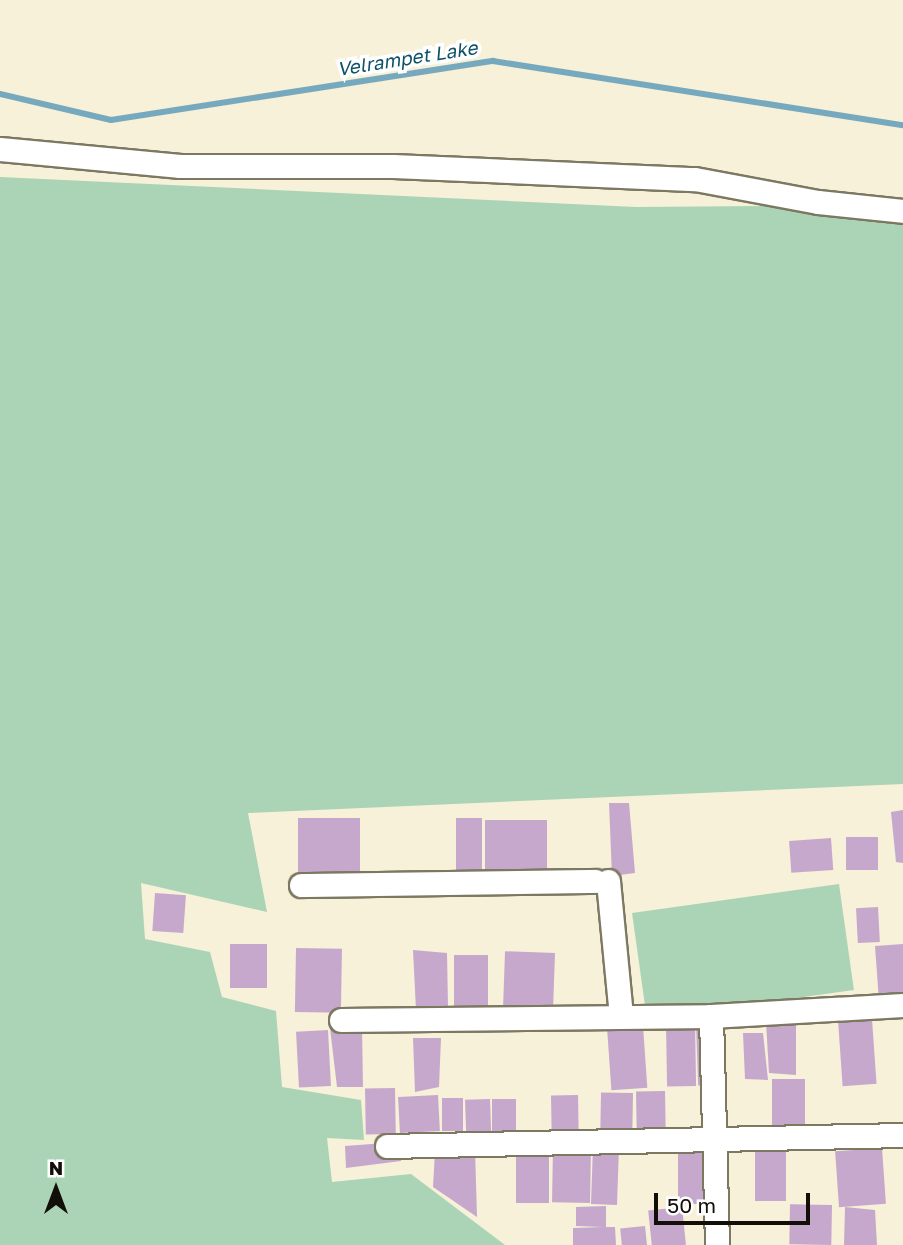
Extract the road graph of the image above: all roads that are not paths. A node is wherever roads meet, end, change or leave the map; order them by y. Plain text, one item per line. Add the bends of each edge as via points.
1 (0, 149) edge
2 (903, 212) edge
3 (301, 885) dead end
4 (903, 1005) edge
5 (621, 1016) junction
6 (711, 1016) junction
7 (341, 1020) dead end
8 (903, 1135) edge
9 (714, 1140) junction
10 (387, 1146) dead end
11 (717, 1245) edge

1 - 2 street via 180,166 393,166 695,179
3 - 5 street via 601,881
4 - 6 street
5 - 6 street
5 - 7 street
6 - 9 street
8 - 9 street
9 - 10 street
9 - 11 street

